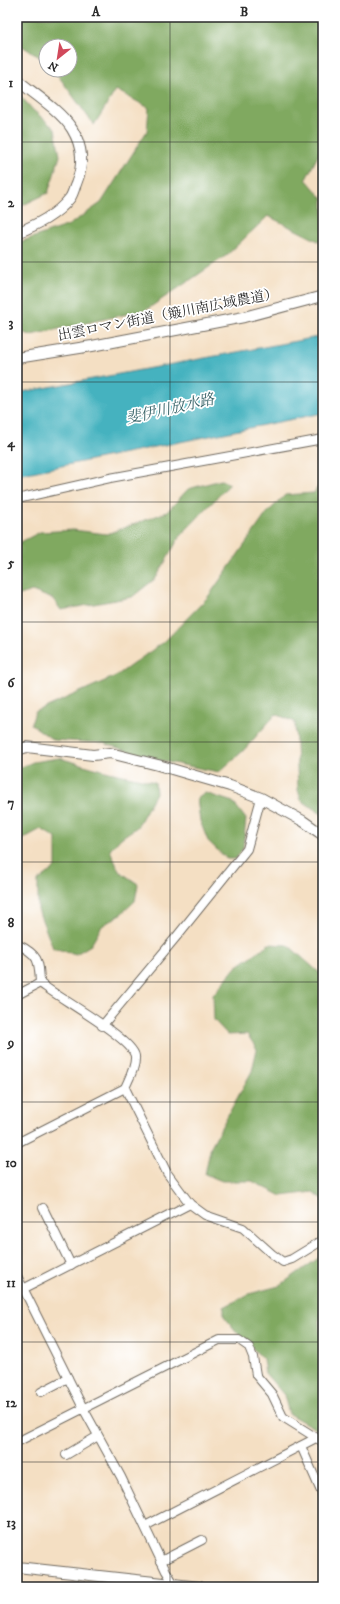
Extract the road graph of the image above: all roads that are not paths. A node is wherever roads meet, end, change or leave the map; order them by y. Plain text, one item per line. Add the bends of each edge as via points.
1 (17, 80) edge
2 (17, 233) edge
3 (323, 296) edge
4 (17, 358) edge
5 (323, 439) edge
6 (17, 499) edge
7 (17, 750) edge
8 (261, 798) junction
9 (323, 834) edge
10 (17, 944) edge
11 (40, 983) junction
12 (17, 994) edge
13 (102, 1026) junction
14 (125, 1088) junction
15 (17, 1143) edge
16 (190, 1204) junction
17 (43, 1208) dead end
18 (323, 1240) edge
19 (71, 1265) junction
20 (17, 1276) edge
21 (20, 1290) edge
22 (68, 1378) junction
23 (41, 1392) dead end
24 (84, 1408) junction
25 (98, 1436) junction
26 (319, 1440) edge
27 (17, 1442) edge
28 (301, 1446) junction
29 (66, 1455) dead end
30 (323, 1496) edge
31 (145, 1526) junction
32 (202, 1540) dead end
33 (161, 1561) junction
34 (17, 1567) edge
35 (176, 1586) edge
36 (200, 1587) edge

1 - 2 street via 49,105 71,127 80,144 82,160 71,197 55,212
3 - 4 street, 出雲ロマン街道（簸川南広域農道） via 244,316
5 - 6 street via 110,478
7 - 8 street via 27,747 93,754 110,753 230,786
8 - 9 street
8 - 13 street via 247,849
10 - 11 street via 31,951 39,964
11 - 12 street
11 - 13 street
13 - 14 street via 123,1040 135,1054 135,1064
14 - 15 street
14 - 16 street via 168,1173
16 - 18 street via 205,1215 243,1228 283,1262
16 - 19 street
17 - 19 street
19 - 21 street
20 - 21 street
21 - 22 street
22 - 23 street
22 - 24 street
24 - 25 street
24 - 26 street via 219,1340 239,1340 248,1347 253,1357 256,1375 272,1394 283,1417
24 - 27 street
25 - 29 street
25 - 31 street
26 - 28 street
28 - 30 street
28 - 31 street
31 - 33 street
32 - 33 street
33 - 35 street
34 - 35 street
35 - 36 street

